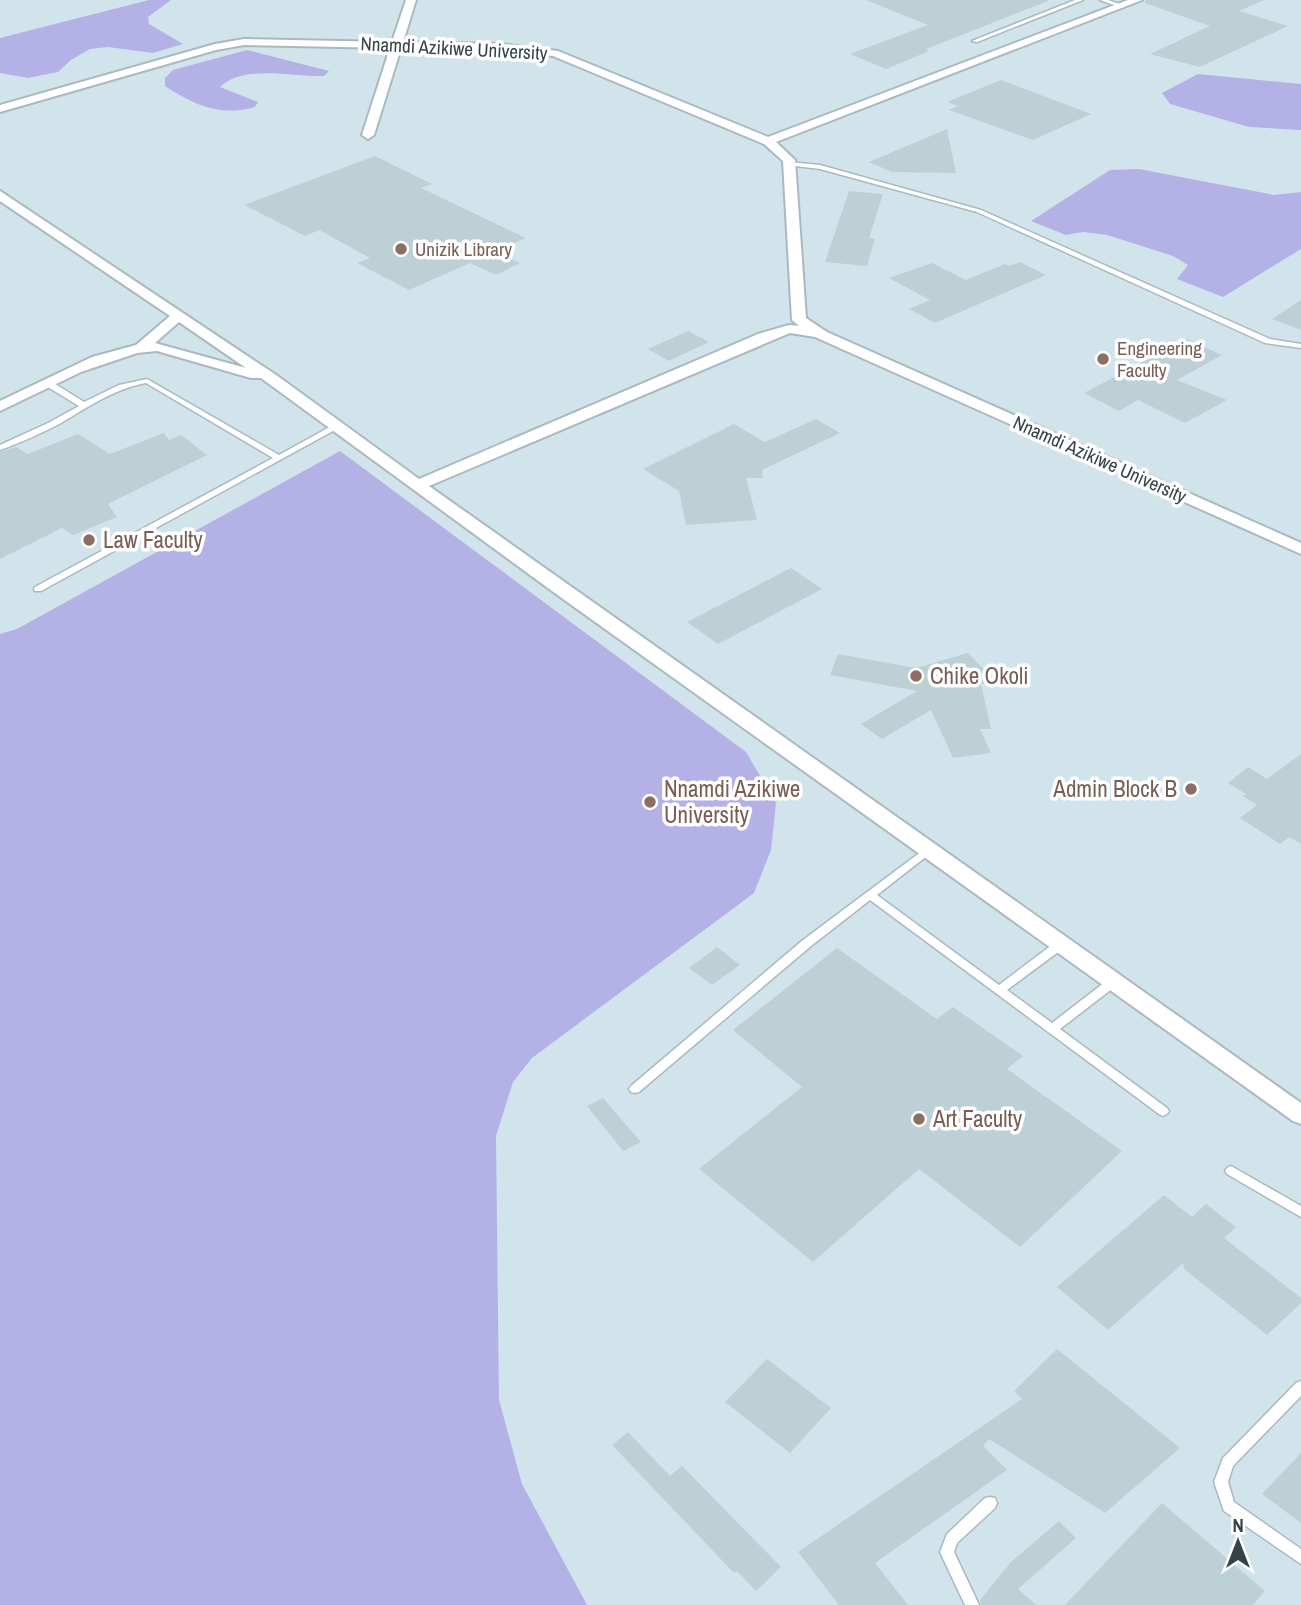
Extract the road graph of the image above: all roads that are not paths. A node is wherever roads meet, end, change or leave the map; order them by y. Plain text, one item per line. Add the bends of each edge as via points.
1 (411, 0) edge
2 (1080, 0) edge
3 (1103, 0) edge
4 (1138, 0) edge
5 (1122, 6) junction
6 (975, 41) dead end
7 (398, 44) junction
8 (0, 109) edge
9 (368, 135) dead end
10 (768, 141) junction
11 (789, 164) junction
12 (0, 195) edge
13 (179, 316) junction
14 (794, 324) junction
15 (1301, 346) edge
16 (142, 347) junction
17 (274, 380) junction
18 (48, 384) junction
19 (83, 405) junction
20 (0, 407) edge
21 (338, 426) junction
22 (0, 448) edge
23 (279, 458) junction
24 (420, 484) junction
25 (1301, 549) edge
26 (38, 589) dead end
27 (929, 850) junction
28 (870, 895) junction
29 (1061, 944) junction
30 (1113, 982) junction
31 (1001, 989) junction
32 (1054, 1028) junction
33 (635, 1089) dead end
34 (1163, 1111) dead end
35 (1301, 1115) edge
36 (1231, 1171) dead end
37 (1301, 1212) edge
38 (1301, 1387) edge
39 (990, 1503) dead end
40 (1301, 1557) edge
41 (972, 1605) edge

1 - 7 street
2 - 6 lane
3 - 5 lane
4 - 5 street
5 - 10 street
7 - 8 street, Nnamdi Azikiwe University via 244,42
7 - 9 street
7 - 10 street, Nnamdi Azikiwe University via 554,53
10 - 11 street, Nnamdi Azikiwe University
11 - 14 street
11 - 15 lane via 820,167 979,211 1268,341
12 - 13 street
13 - 16 street
13 - 17 street
14 - 24 street
14 - 25 street, Nnamdi Azikiwe University
16 - 17 street
16 - 18 street via 111,355
17 - 21 street
18 - 19 lane
18 - 20 street
19 - 22 lane
19 - 23 lane via 132,383 152,382
21 - 23 lane
21 - 24 street
23 - 26 lane
24 - 27 street
27 - 28 lane
27 - 29 street
28 - 31 lane
28 - 33 lane
29 - 30 street
29 - 31 lane
30 - 32 lane
30 - 35 street
31 - 32 lane
32 - 34 lane
36 - 37 lane
38 - 40 lane via 1228,1462 1221,1482 1229,1506
39 - 41 lane via 953,1539 947,1552

